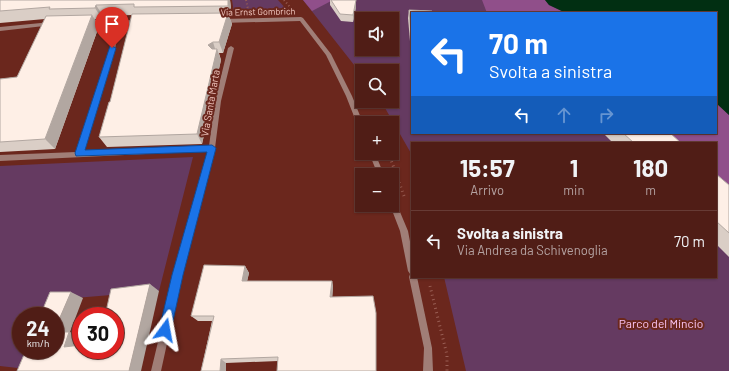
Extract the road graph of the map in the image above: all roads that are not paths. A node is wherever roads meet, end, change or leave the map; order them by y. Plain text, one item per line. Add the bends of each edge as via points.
1 (214, 20) edge
2 (119, 22) junction
3 (148, 22) edge
4 (83, 23) edge
5 (54, 24) edge
6 (0, 29) edge
7 (227, 53) dead end
8 (218, 101) junction
9 (210, 102) dead end
10 (357, 116) edge
11 (212, 148) junction
12 (79, 153) junction
13 (0, 158) edge
14 (396, 212) edge
15 (411, 266) edge
16 (413, 278) edge
17 (156, 371) edge
18 (428, 371) edge

1 - 10 street, Via Ernst Gombrich via 301,19 328,54
2 - 3 street
2 - 4 street
2 - 12 street
5 - 6 street
7 - 8 street, Via Santa Marta
8 - 9 street
8 - 11 street, Via Santa Marta
11 - 12 street
11 - 17 street, Via Santa Marta via 178,275
12 - 13 street
14 - 15 street via 404,231
16 - 18 street via 428,348

